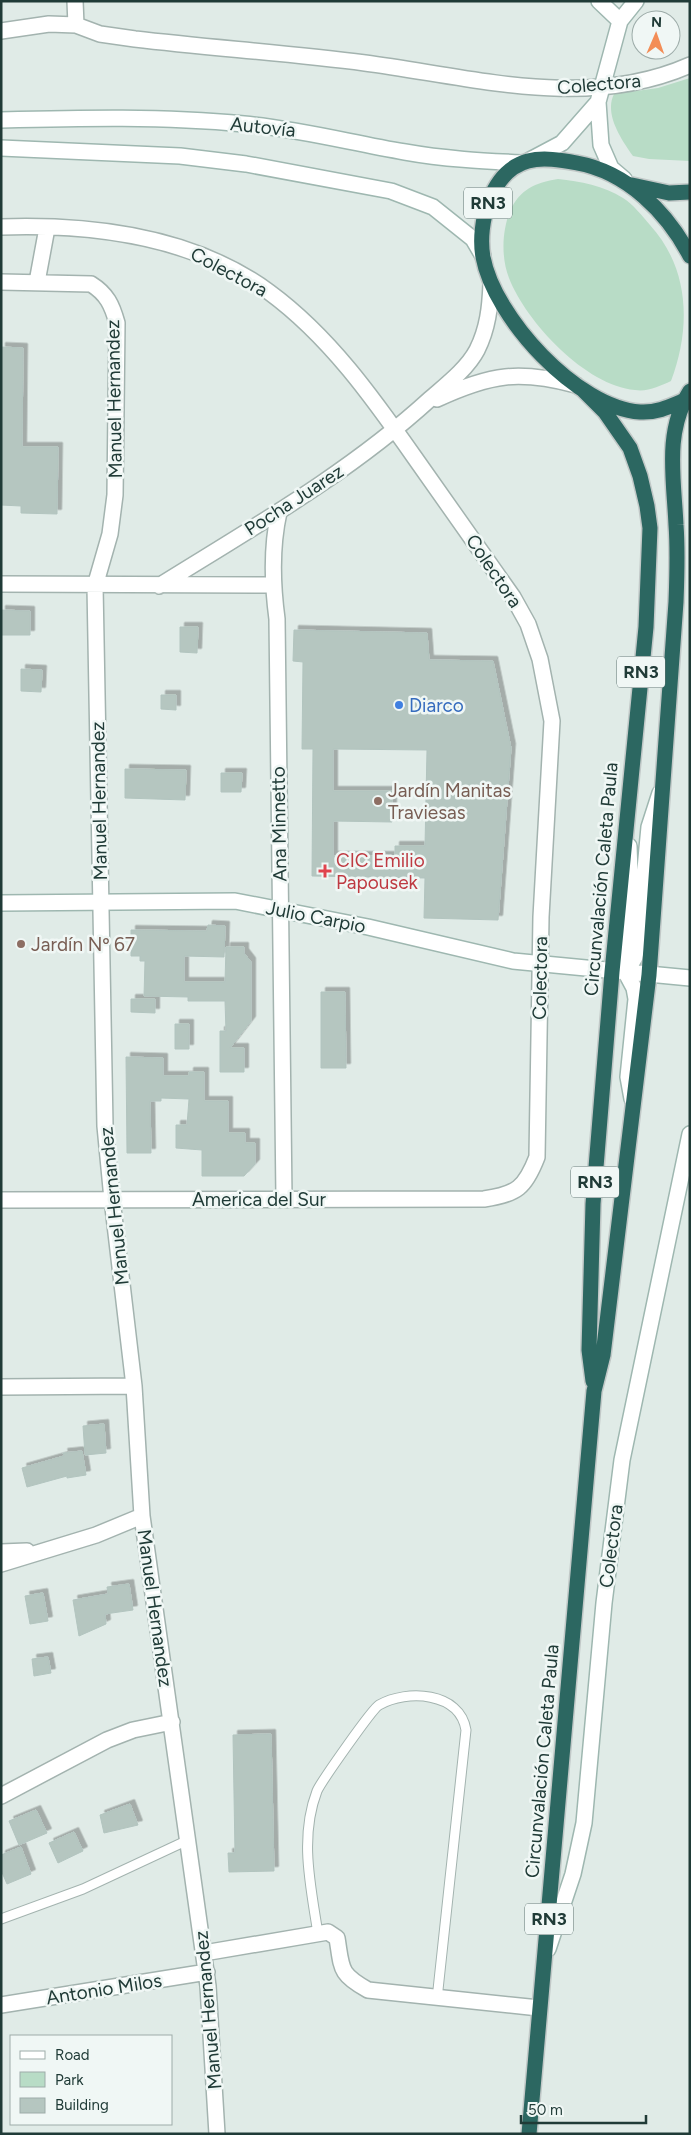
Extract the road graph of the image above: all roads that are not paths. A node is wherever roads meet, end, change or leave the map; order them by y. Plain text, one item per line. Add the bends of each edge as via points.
1 (75, 1) edge
2 (599, 1) edge
3 (636, 1) edge
4 (620, 21) junction
5 (76, 25) junction
6 (1, 31) edge
7 (690, 65) edge
8 (603, 87) junction
9 (598, 102) junction
10 (1, 120) edge
11 (1, 148) edge
12 (526, 162) junction
13 (629, 183) junction
14 (690, 192) edge
15 (1, 227) edge
16 (47, 228) junction
17 (483, 256) junction
18 (690, 256) edge
19 (1, 282) edge
20 (37, 282) junction
21 (491, 284) junction
22 (580, 388) junction
23 (687, 396) edge
24 (422, 406) junction
25 (396, 431) junction
26 (279, 512) junction
27 (1, 584) edge
28 (272, 585) junction
29 (95, 586) junction
30 (159, 586) junction
31 (100, 902) junction
32 (1, 903) edge
33 (280, 910) junction
34 (541, 964) junction
35 (631, 973) junction
36 (690, 978) edge
37 (633, 1108) junction
38 (690, 1134) edge
39 (516, 1192) joint
40 (284, 1198) junction
41 (112, 1199) junction
42 (1, 1200) edge
43 (134, 1386) junction
44 (1, 1387) edge
45 (594, 1392) junction
46 (142, 1516) junction
47 (39, 1551) junction
48 (1, 1552) edge
49 (1, 1564) edge
50 (172, 1722) junction
51 (1, 1796) edge
52 (188, 1840) junction
53 (1, 1919) edge
54 (318, 1934) junction
55 (204, 1953) junction
56 (546, 1958) junction
57 (206, 1972) junction
58 (437, 1999) junction
59 (1, 2004) edge
60 (540, 2008) junction
61 (217, 2134) edge
62 (529, 2134) edge

1 - 5 street
2 - 4 street
3 - 4 street
4 - 8 street
5 - 6 street, Colectora via 49,24
5 - 8 street, Colectora via 100,34 126,38 363,63 519,86 567,90
7 - 8 street, Colectora via 649,80
8 - 9 street
9 - 12 street via 562,143
9 - 13 street via 600,145 611,168
10 - 12 street, Autovía via 106,117 244,124 316,133 423,155
11 - 17 street, Autovía via 180,156 391,191 433,207 473,239
12 - 13 highway via 548,159 582,164
12 - 17 highway, RN3 via 499,182 487,206 482,229
13 - 14 highway via 668,193
13 - 18 highway via 677,233
15 - 16 street, Colectora
16 - 20 street
16 - 25 street, Colectora via 88,229 185,249 268,291 307,324 343,362
17 - 21 highway, RN3
19 - 20 street
20 - 29 street, Manuel Hernandez via 91,284 103,292 112,305 117,323 115,495 110,534
21 - 22 highway, RN3 via 528,340
21 - 24 street, Pocha Juarez via 488,320 476,352
22 - 23 highway, RN3 via 623,409 638,412 664,409
22 - 24 street via 530,376 494,377
22 - 35 highway, Circunvalación Caleta Paula / RN3 via 606,412 630,448 649,514 646,627 626,822
23 - 35 highway, Circunvalación Caleta Paula / RN3 via 676,420 673,439 676,602 662,785
24 - 25 street, Pocha Juarez
25 - 26 street, Pocha Juarez
25 - 34 street, Colectora via 514,597 540,659 552,721
26 - 28 street, Ana Minnetto via 273,541
26 - 30 street, Pocha Juarez
27 - 29 street
28 - 30 street
28 - 33 street, Ana Minnetto via 277,619
29 - 30 street
29 - 31 street, Manuel Hernandez
31 - 32 street, Julio Carpio
31 - 33 street, Julio Carpio via 235,901
31 - 41 street, Manuel Hernandez via 105,1126
33 - 34 street, Julio Carpio via 512,961
33 - 40 street, Ana Minnetto
34 - 35 street, Julio Carpio
34 - 39 street, Colectora via 537,1157 530,1176
35 - 36 street, Julio Carpio
35 - 37 highway, Circunvalación Caleta Paula / RN3
35 - 37 street via 636,999 628,1077
35 - 45 highway, Circunvalación Caleta Paula / RN3 via 593,1204 589,1350
37 - 45 highway, Circunvalación Caleta Paula / RN3 via 603,1355
38 - 56 street, Colectora via 622,1460 604,1603 584,1823 573,1874
39 - 40 street, America del Sur via 484,1199
40 - 41 street, America del Sur
41 - 42 street, America del Sur
41 - 43 street, Manuel Hernandez
43 - 44 street
43 - 46 street, Manuel Hernandez
45 - 56 highway, Circunvalación Caleta Paula / RN3
46 - 47 street via 96,1535
46 - 50 street, Manuel Hernandez
47 - 48 street
47 - 49 street
50 - 51 street via 133,1730 106,1740
50 - 52 street, Manuel Hernandez
52 - 53 lane via 83,1889
52 - 55 street, Manuel Hernandez
54 - 55 street
54 - 58 street via 328,1932 337,1938 342,1971 352,1982 368,1990
54 - 58 lane via 307,1857 308,1830 317,1790 377,1706 401,1696 430,1696 450,1704 464,1719 466,1730
55 - 57 street, Manuel Hernandez
56 - 60 highway, Circunvalación Caleta Paula / RN3
57 - 59 street, Antonio Milos
57 - 61 street, Manuel Hernandez
58 - 60 street
60 - 62 highway, Circunvalación Caleta Paula / RN3

